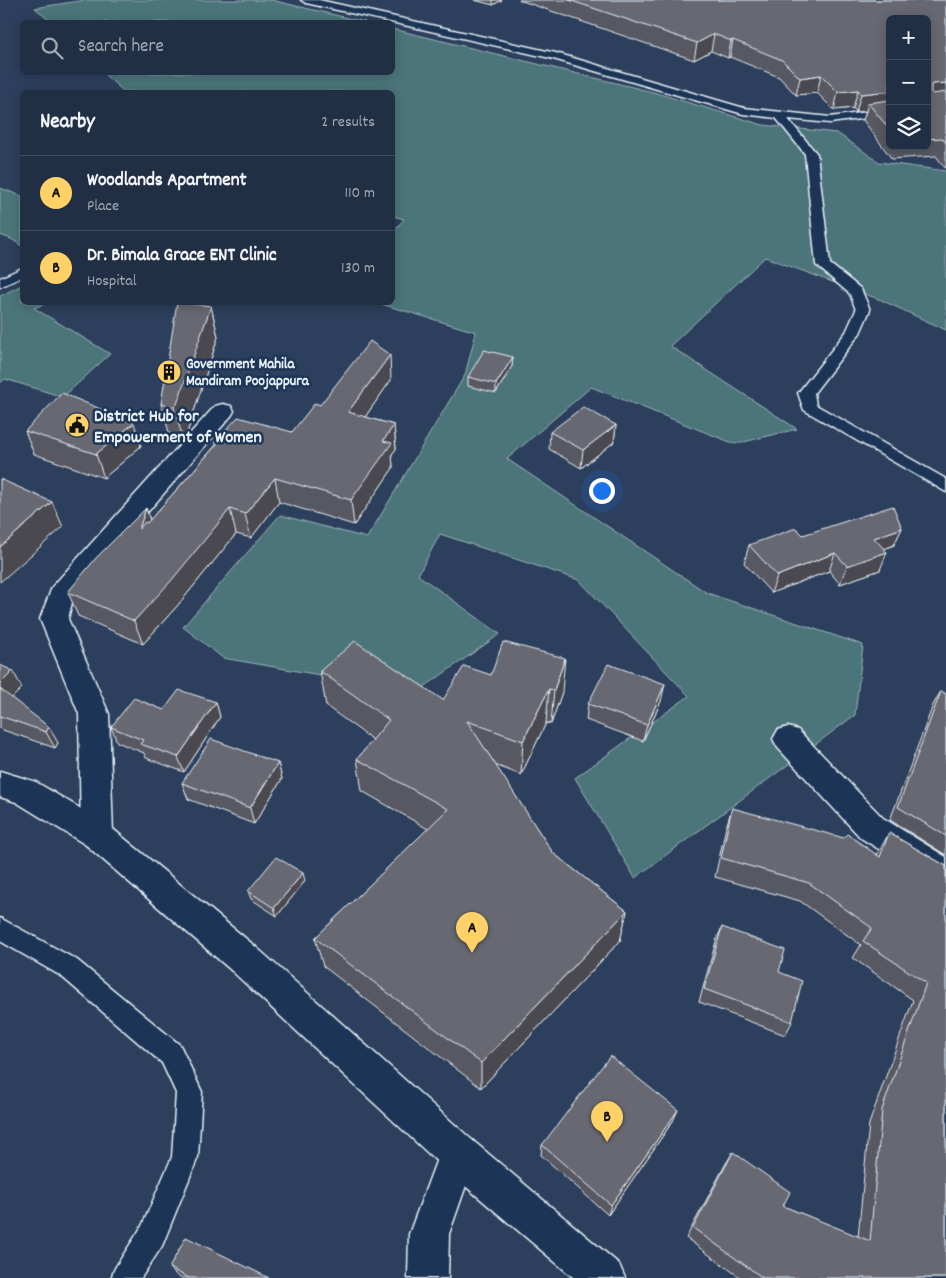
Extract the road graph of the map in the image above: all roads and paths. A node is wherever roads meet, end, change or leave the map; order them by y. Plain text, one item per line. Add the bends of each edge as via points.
1 (306, 0) edge
2 (886, 113) edge
3 (780, 116) junction
4 (20, 273) edge
5 (0, 283) edge
6 (223, 411) dead end
7 (946, 486) edge
8 (788, 739) dead end
9 (0, 784) edge
10 (97, 835) junction
11 (946, 874) edge
12 (0, 929) edge
13 (458, 1154) junction
14 (126, 1278) edge
15 (428, 1278) edge
16 (605, 1278) edge

1 - 3 lane via 552,55 743,111
2 - 3 lane via 830,120
3 - 7 lane via 811,154 822,265 856,292 863,310 853,333 806,393 809,407
4 - 5 lane
6 - 10 street via 61,594 54,619 94,714
8 - 11 street via 872,828
9 - 10 street via 25,791
10 - 13 street via 244,959
12 - 14 lane via 69,968 171,1054 189,1092 185,1157 152,1236
13 - 15 street via 429,1234
13 - 16 street

